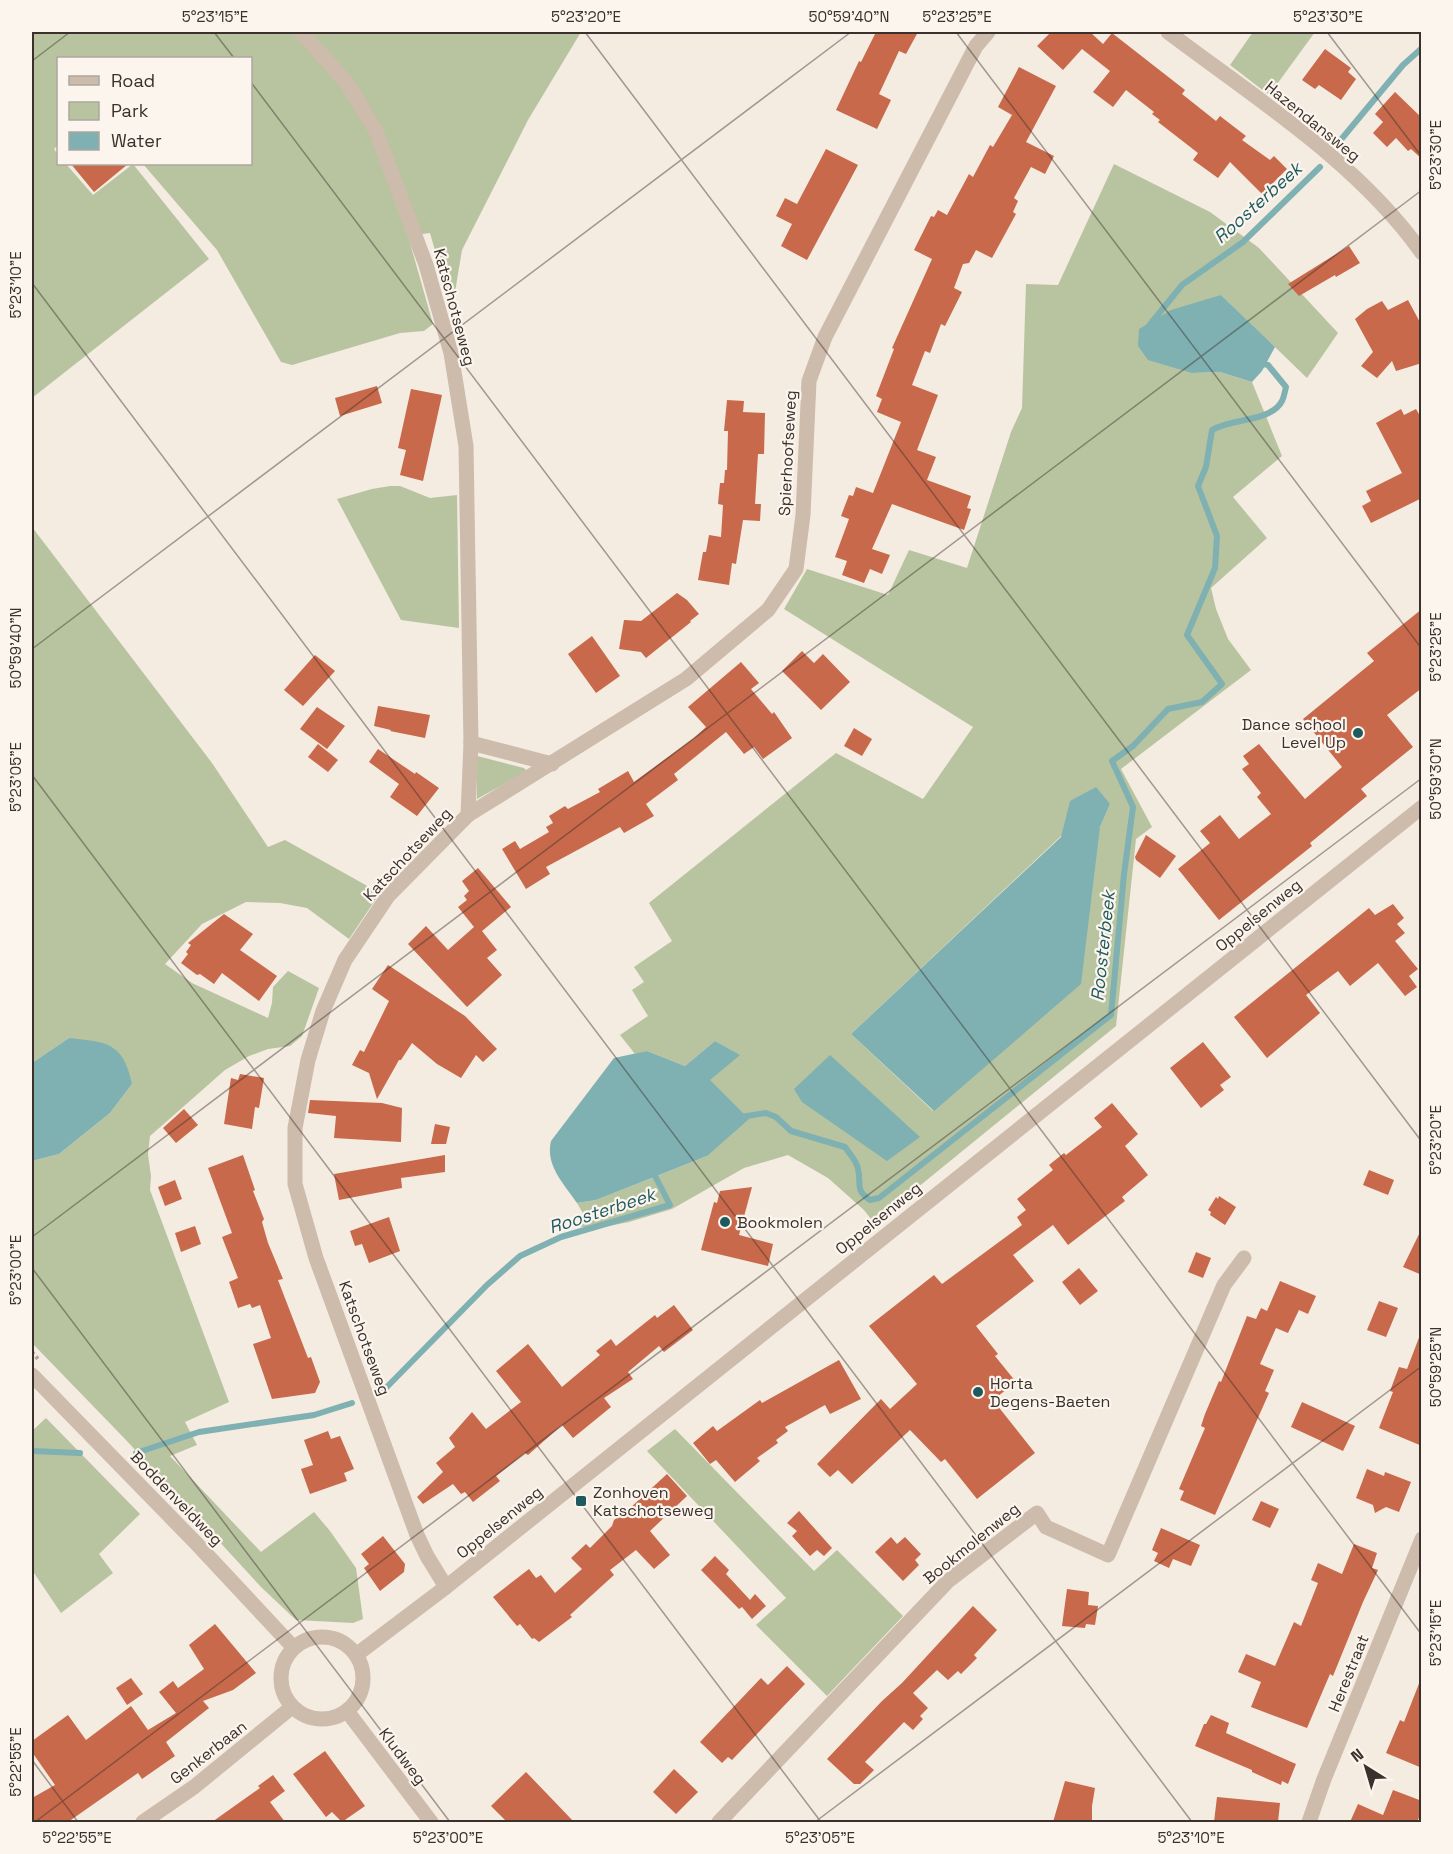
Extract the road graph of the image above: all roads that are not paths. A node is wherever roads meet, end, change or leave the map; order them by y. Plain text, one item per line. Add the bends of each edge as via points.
1 (301, 32) edge
2 (988, 32) edge
3 (1168, 32) edge
4 (1422, 253) edge
5 (471, 743) junction
6 (552, 764) junction
7 (1422, 807) edge
8 (468, 815) junction
9 (1244, 1258) dead end
10 (32, 1375) edge
11 (1422, 1539) edge
12 (446, 1587) junction
13 (294, 1648) junction
14 (356, 1655) junction
15 (292, 1707) junction
16 (347, 1710) junction
17 (143, 1822) edge
18 (431, 1822) edge
19 (719, 1822) edge
20 (1309, 1822) edge

1 - 5 street, Katschotseweg via 347,83 376,131 426,265 452,353 466,446
2 - 6 street, Spierhoofseweg via 976,46 825,337 809,381 803,515 796,569 768,610 686,679
3 - 4 street, Hazendansweg via 1339,162
5 - 6 street
5 - 8 street, Katschotseweg
6 - 8 street, Spierhoofseweg
7 - 12 street, Oppelsenweg
8 - 12 street, Katschotseweg via 388,896 345,960 322,1011 295,1128 295,1184 316,1258 417,1535
9 - 19 street, Bookmolenweg via 1224,1285 1108,1555 1046,1527 1037,1513 948,1581
10 - 13 street, Boddenveldweg
11 - 20 street, Herestraat
12 - 14 street, Oppelsenweg
13 - 14 street via 309,1639 327,1638 343,1643
13 - 15 street via 280,1677 283,1693
14 - 16 street via 363,1678 358,1696
15 - 16 street via 319,1719 334,1718
15 - 17 street, Genkerbaan via 194,1787
16 - 18 street, Kludweg

